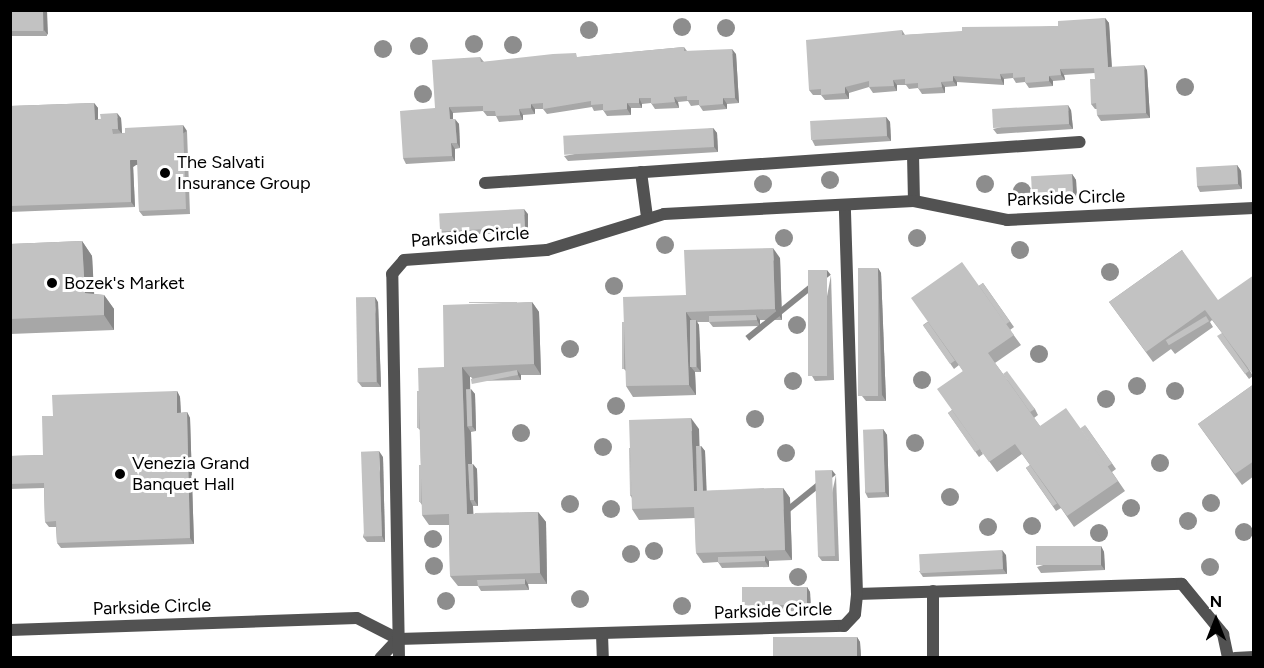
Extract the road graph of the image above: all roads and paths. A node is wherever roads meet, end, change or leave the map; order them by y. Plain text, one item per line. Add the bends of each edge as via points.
1 (1080, 142) dead end
2 (913, 154) junction
3 (641, 172) junction
4 (485, 183) dead end
5 (914, 201) junction
6 (846, 205) junction
7 (1254, 208) edge
8 (647, 217) junction
9 (933, 591) junction
10 (857, 594) junction
11 (10, 630) edge
12 (603, 634) junction
13 (398, 639) junction
14 (380, 657) edge
15 (399, 657) edge
16 (603, 657) edge
17 (933, 657) edge
18 (1228, 657) edge
19 (1235, 657) edge
20 (1254, 657) edge

1 - 2 street
2 - 3 street
2 - 5 street
3 - 4 street
3 - 8 street
5 - 6 street, Parkside Circle
5 - 7 street, Parkside Circle via 1007,220
6 - 8 street, Parkside Circle
6 - 10 street, Parkside Circle
8 - 13 street, Parkside Circle via 554,249 422,256 395,265 392,286
9 - 10 street
9 - 17 street
9 - 18 street via 1182,584 1223,634
10 - 12 street, Parkside Circle via 855,614 844,626
11 - 13 street, Parkside Circle via 357,618
12 - 13 street, Parkside Circle
12 - 16 street
13 - 14 street
13 - 15 street, Parkside Circle
19 - 20 street

